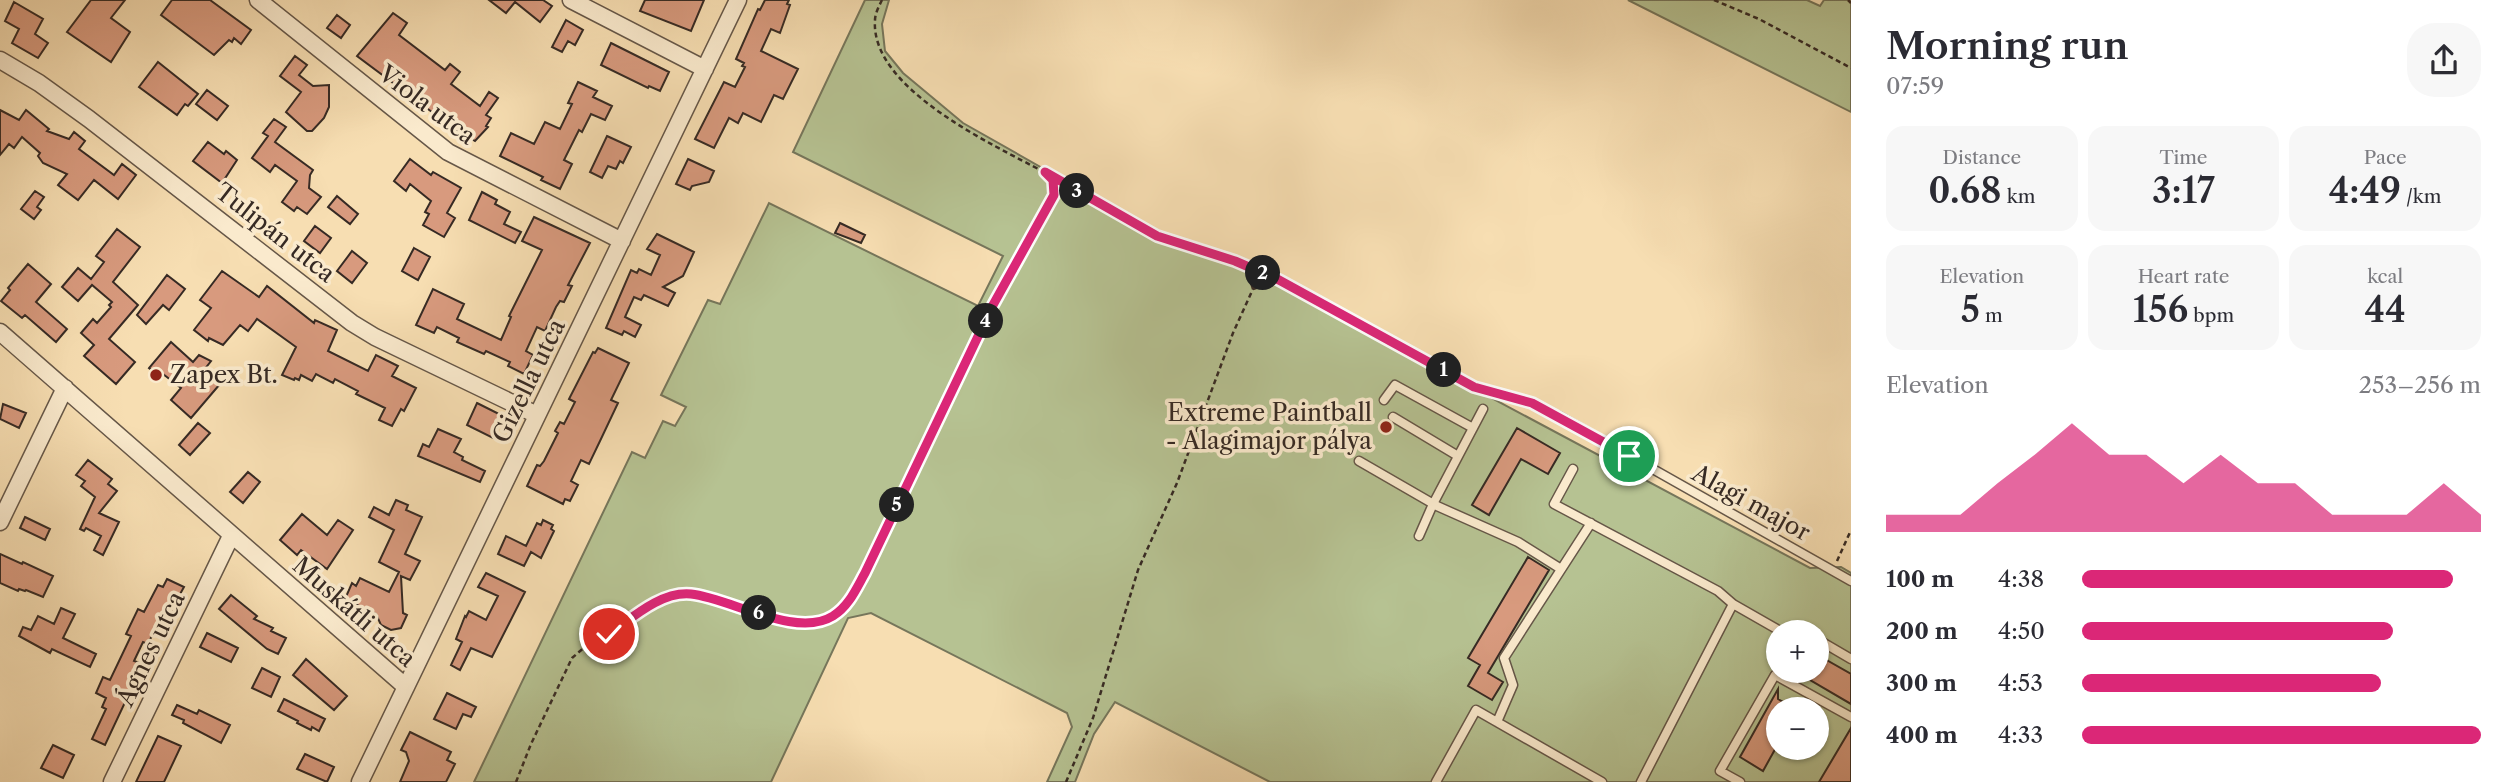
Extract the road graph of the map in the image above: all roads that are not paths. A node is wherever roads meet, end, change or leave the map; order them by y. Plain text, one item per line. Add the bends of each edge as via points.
1 (258, 0) edge
2 (571, 0) edge
3 (738, 0) edge
4 (0, 60) edge
5 (705, 69) junction
6 (622, 241) junction
7 (0, 332) edge
8 (0, 344) edge
9 (63, 392) junction
10 (1384, 400) dead end
11 (1483, 409) dead end
12 (537, 415) junction
13 (1559, 416) road end
14 (1393, 417) dead end
15 (1473, 428) junction
16 (1458, 456) junction
17 (1359, 461) dead end
18 (1573, 469) dead end
19 (1433, 503) junction
20 (0, 522) edge
21 (1591, 523) junction
22 (1419, 536) dead end
23 (230, 540) junction
24 (1561, 569) junction
25 (1851, 581) edge
26 (1733, 604) junction
27 (1766, 623) edge
28 (1829, 646) edge
29 (1851, 659) edge
30 (1771, 683) edge
31 (1795, 683) edge
32 (406, 687) junction
33 (1851, 717) edge
34 (1497, 722) junction
35 (112, 782) edge
36 (360, 782) edge
37 (1436, 782) edge
38 (1602, 782) edge
39 (1641, 782) edge
40 (1741, 782) edge

1 - 6 street, Viola utca via 448,152
2 - 5 street
3 - 5 street, Gizella utca
4 - 12 street, Tulipán utca via 79,111 352,323
5 - 6 street, Gizella utca
6 - 12 street, Gizella utca
7 - 9 street, Muskátli utca
8 - 9 street, Muskátli utca
9 - 20 street
9 - 23 street, Muskátli utca
10 - 15 lane via 1395,385
11 - 15 lane
12 - 32 street, Gizella utca
13 - 25 lane, Alagi major
14 - 16 lane
15 - 16 lane
16 - 19 lane
17 - 19 lane
18 - 21 lane via 1554,503
19 - 22 lane
19 - 24 lane via 1518,542
21 - 24 lane
21 - 26 lane via 1718,591
23 - 32 street, Muskátli utca
23 - 35 street, Ágnes utca
24 - 34 lane via 1504,658 1513,685
26 - 27 lane
26 - 39 lane
28 - 29 lane
30 - 40 lane via 1720,771
31 - 33 lane
32 - 36 street, Gizella utca
34 - 37 lane via 1476,710
34 - 38 lane

